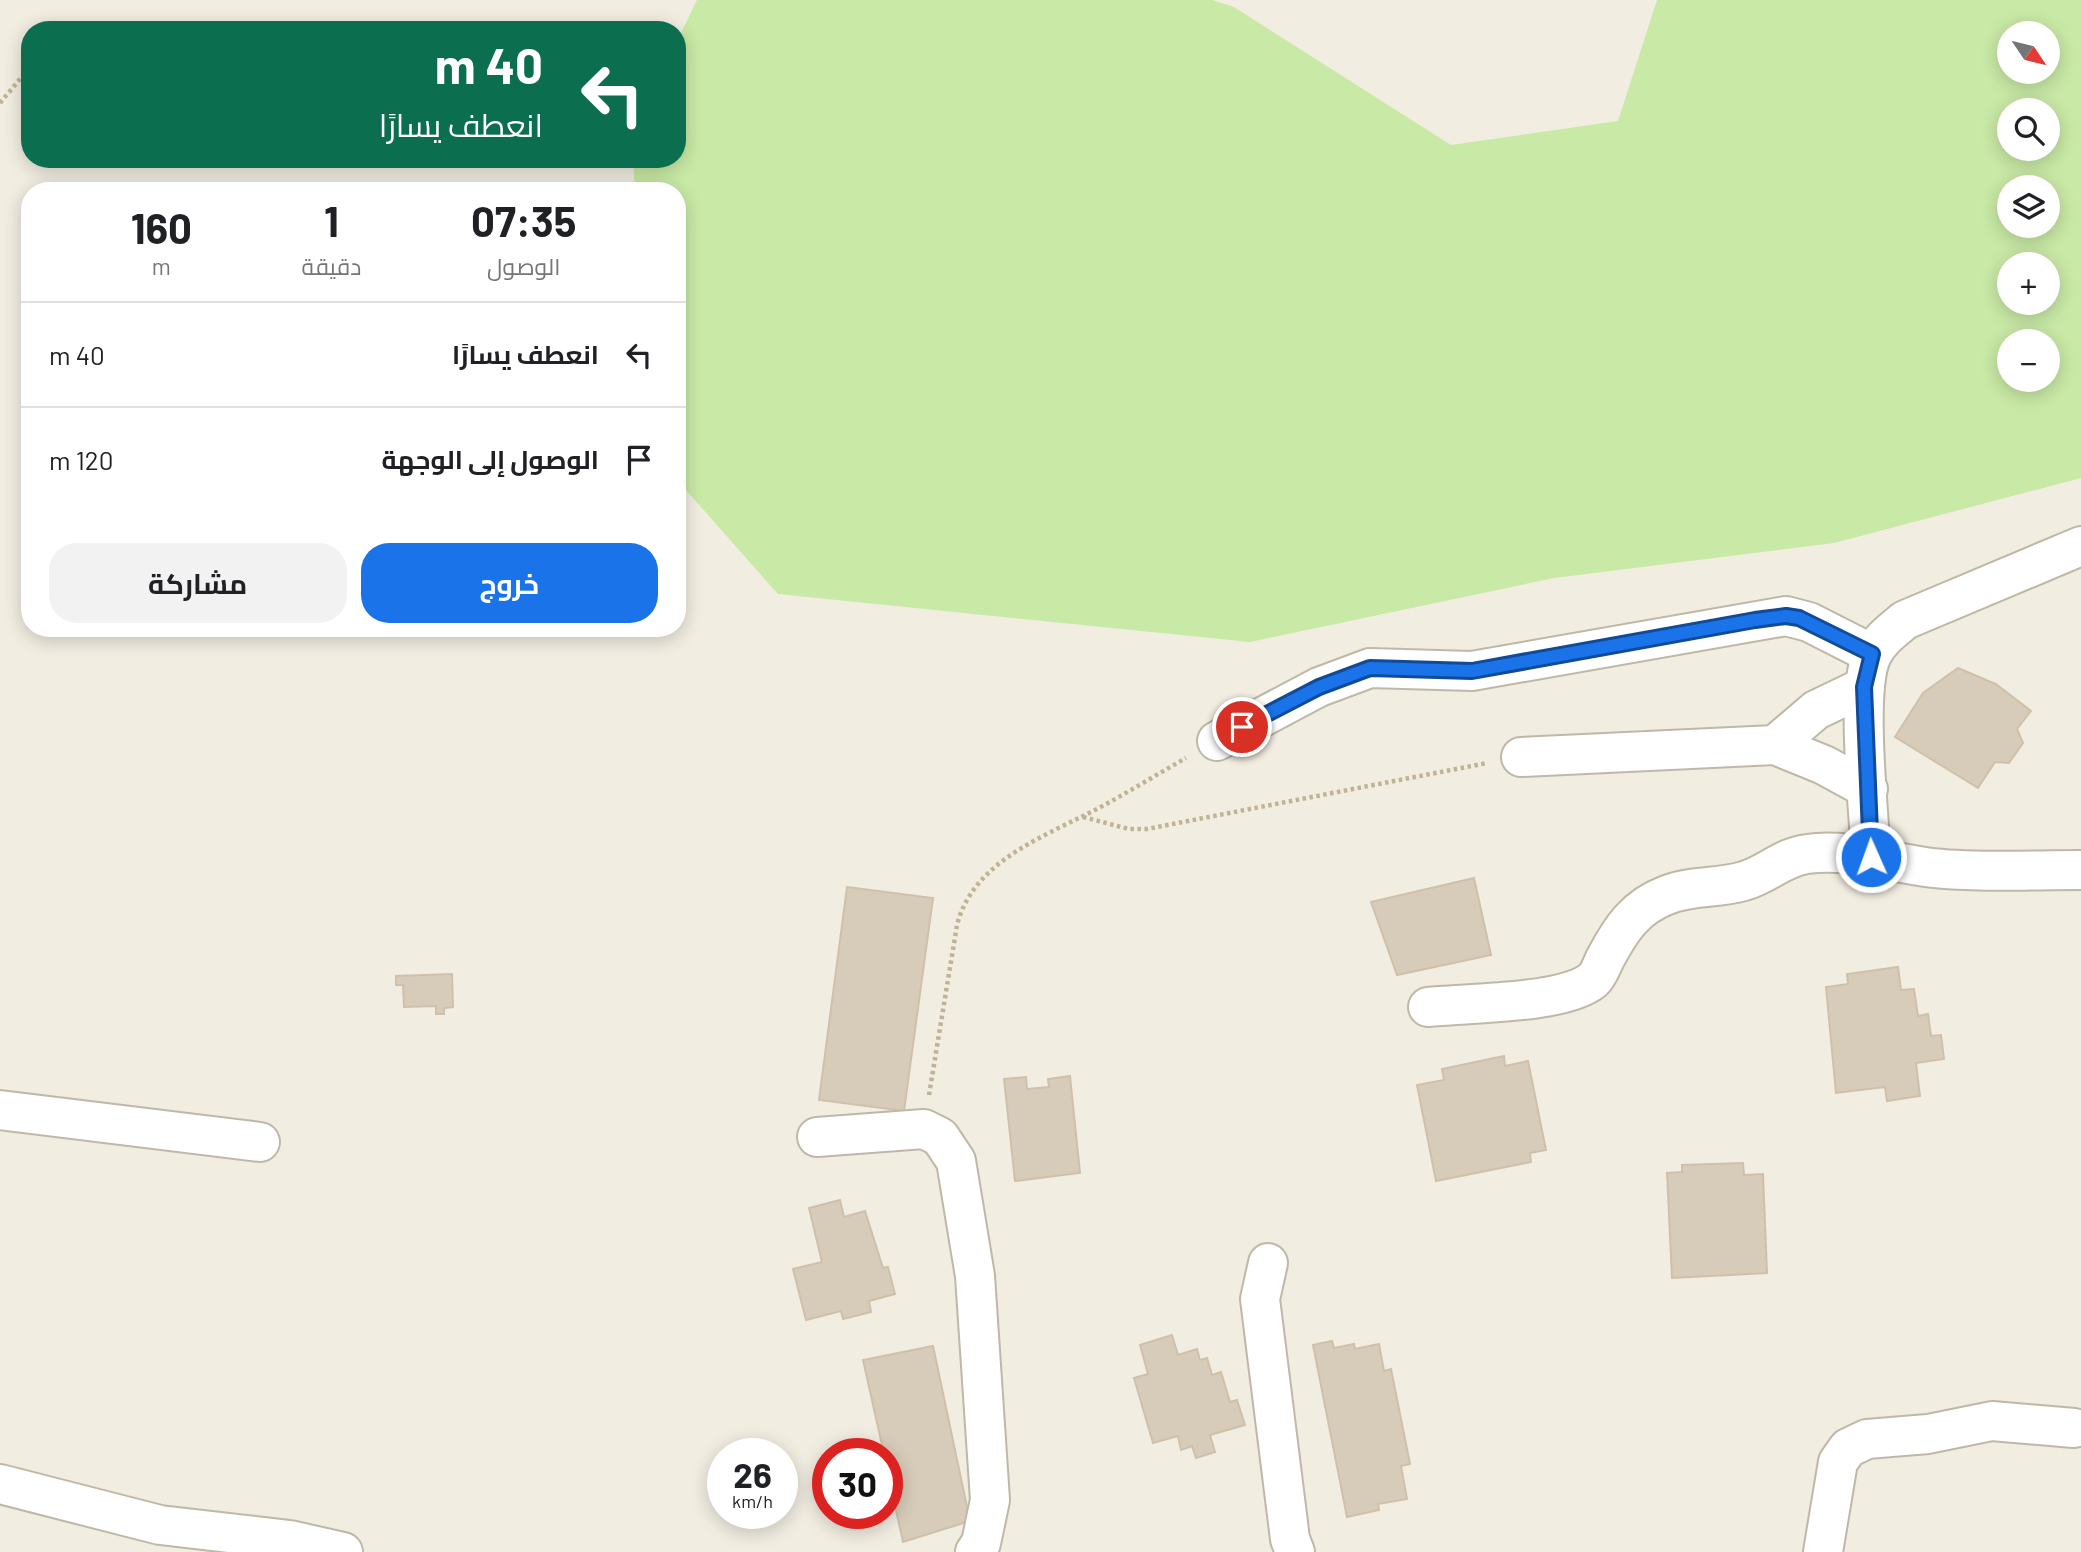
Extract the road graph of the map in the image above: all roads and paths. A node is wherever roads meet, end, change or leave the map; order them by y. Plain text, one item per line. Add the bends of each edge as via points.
1 (21, 78) edge
2 (0, 103) edge
3 (2081, 546) edge
4 (1868, 671) junction
5 (1217, 741) joint
6 (1775, 745) junction
7 (1521, 757) joint
8 (1868, 789) junction
9 (1083, 816) junction
10 (1871, 857) junction
11 (2081, 870) edge
12 (1428, 1007) dead end
13 (0, 1110) edge
14 (924, 1129) junction
15 (817, 1137) dead end
16 (260, 1143) dead end
17 (1268, 1263) dead end
18 (2074, 1427) dead end
19 (0, 1484) edge
20 (343, 1552) edge
21 (975, 1552) edge
22 (1295, 1552) edge
23 (1822, 1552) edge

1 - 2 path
3 - 4 street via 1905,620 1886,635
4 - 5 street via 1809,622 1786,616 1472,671 1370,668 1300,696
4 - 6 street
4 - 8 street
5 - 9 path
6 - 7 street
6 - 8 street
7 - 9 path via 1146,830
8 - 10 street
9 - 14 path via 1047,831 991,870 962,905
10 - 11 street via 1936,868
10 - 12 street via 1806,854 1776,863 1749,880 1724,887 1690,887 1664,896 1634,912 1595,978 1579,990
13 - 16 street
14 - 15 street
14 - 21 street via 940,1138 956,1161 975,1276 990,1500
17 - 22 street via 1261,1299
18 - 23 street via 1992,1421 1928,1434 1867,1439 1848,1448 1838,1462
19 - 20 street via 160,1525 290,1540

